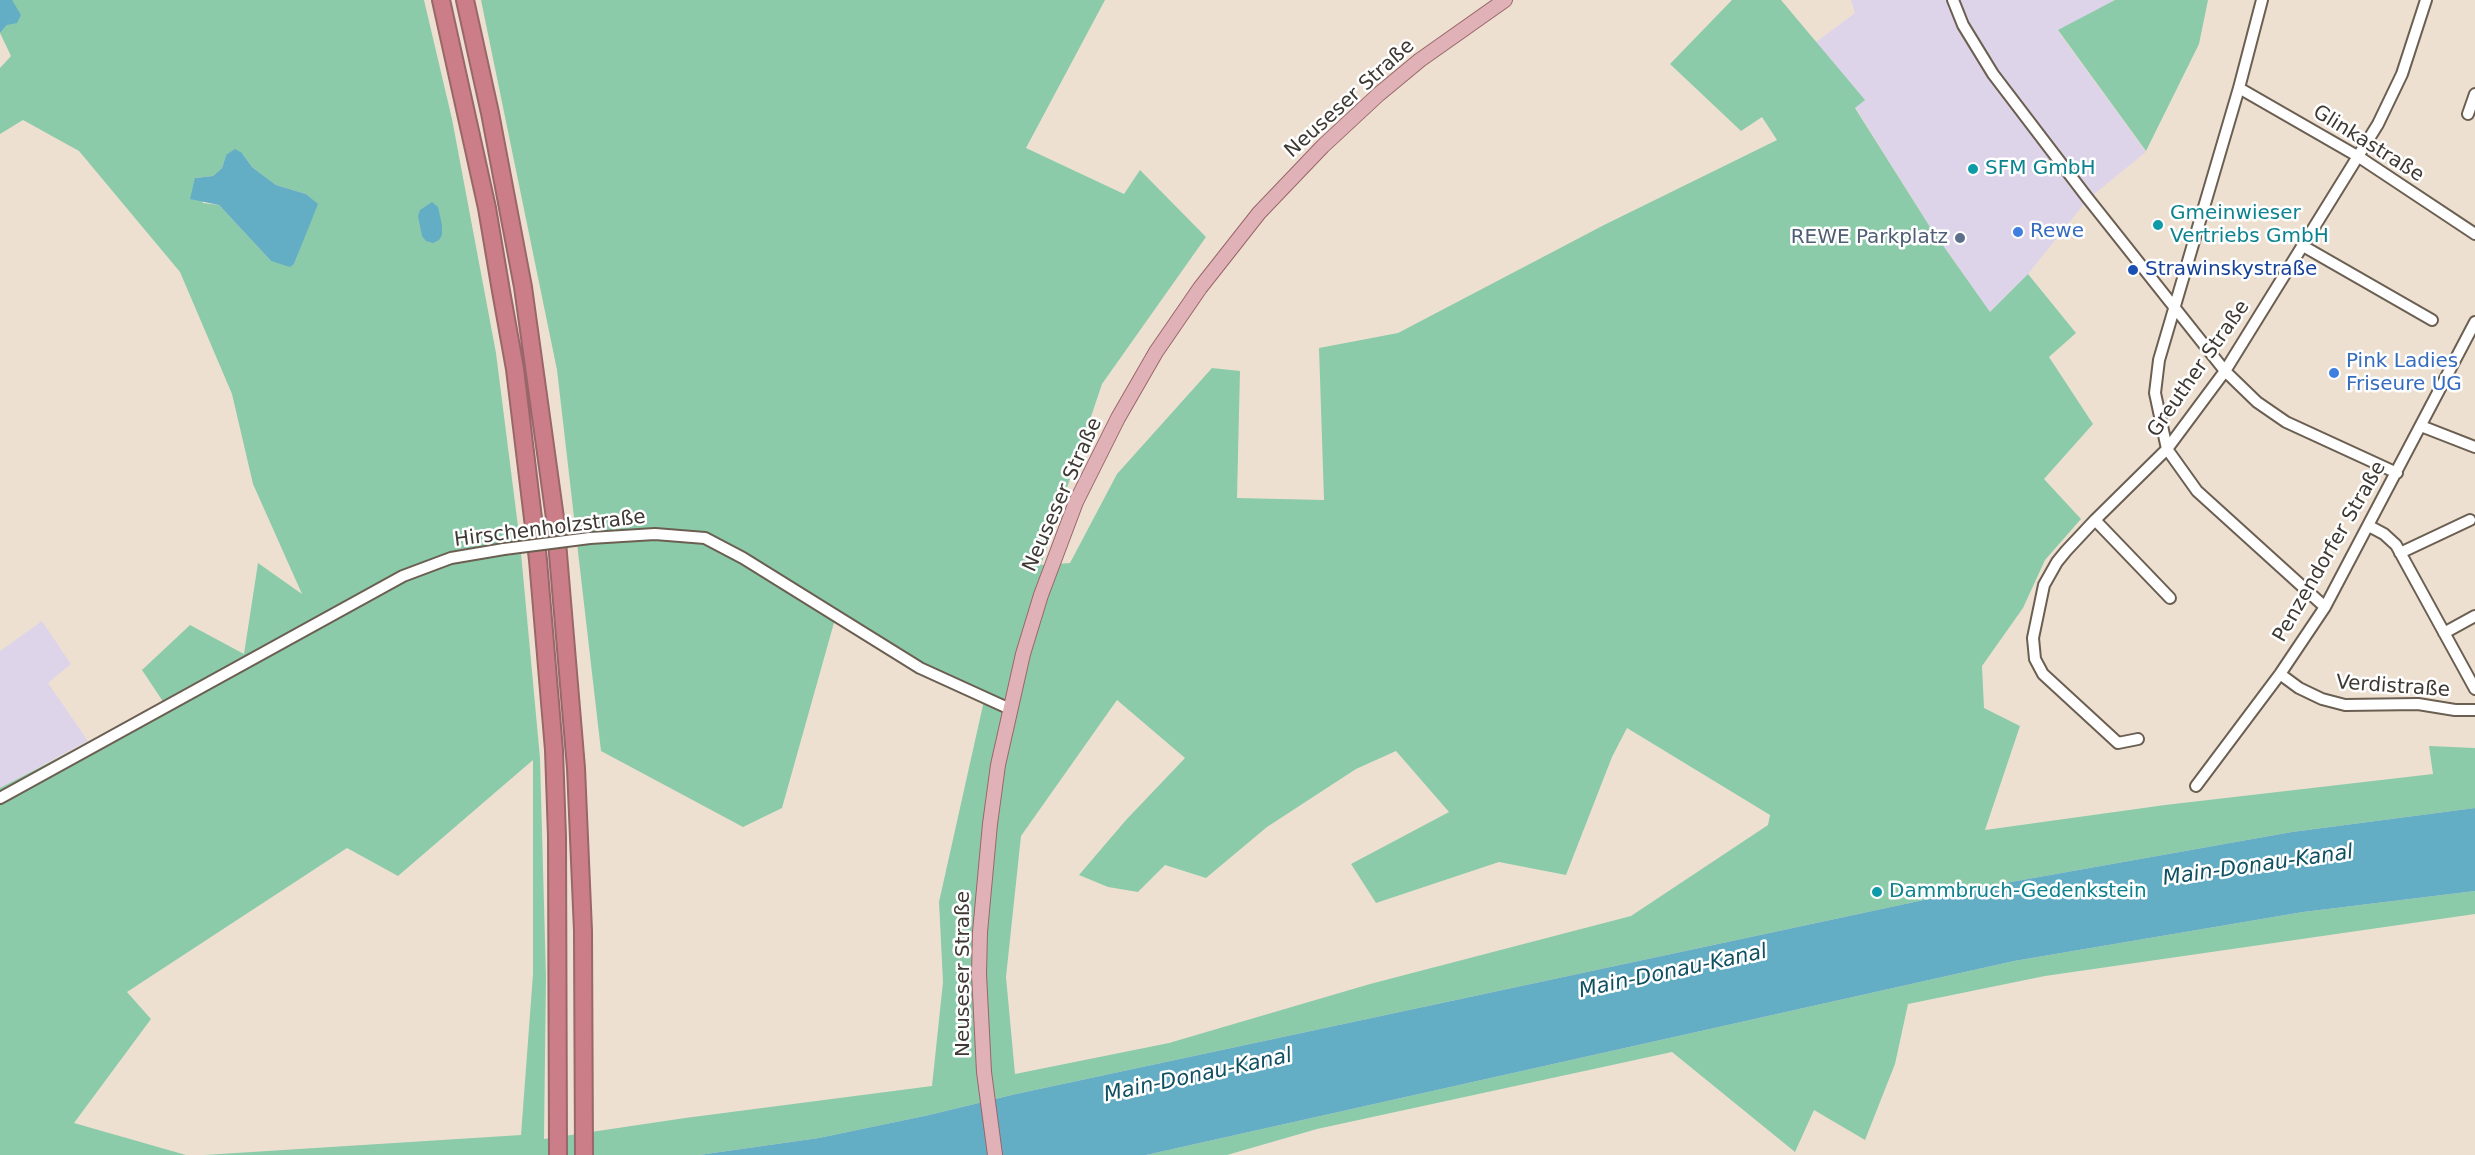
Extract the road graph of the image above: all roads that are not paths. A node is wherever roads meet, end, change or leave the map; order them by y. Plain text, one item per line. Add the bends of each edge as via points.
1 (441, 0) edge
2 (465, 0) edge
3 (1505, 0) edge
4 (1953, 0) edge
5 (2262, 0) edge
6 (2425, 0) edge
7 (2239, 88) junction
8 (2475, 94) edge
9 (2468, 114) dead end
10 (2359, 157) junction
11 (2475, 234) edge
12 (2303, 246) junction
13 (2175, 307) junction
14 (2432, 320) dead end
15 (2475, 322) edge
16 (2463, 343) junction
17 (2475, 348) edge
18 (2225, 371) junction
19 (2421, 426) junction
20 (2475, 447) edge
21 (2167, 449) junction
22 (2397, 473) junction
23 (2095, 520) junction
24 (2470, 520) dead end
25 (2369, 526) junction
26 (2400, 553) junction
27 (2170, 598) dead end
28 (2325, 607) junction
29 (2475, 616) edge
30 (2444, 633) junction
31 (2280, 674) junction
32 (2475, 689) edge
33 (1010, 709) junction
34 (2475, 710) edge
35 (2138, 739) dead end
36 (2196, 786) dead end
37 (0, 798) edge
38 (584, 1149) edge
39 (558, 1150) edge
40 (995, 1155) edge

1 - 39 highway via 484,197 515,369 538,560 557,837
2 - 38 highway via 519,264 555,518 576,768 584,931
3 - 33 main road, Neuseser Straße via 1405,72 1323,146 1248,226 1184,310 1131,394 1076,502 1041,595
4 - 13 street via 1963,25 1993,74
5 - 7 street
6 - 10 street, Greuther Straße via 2402,74
7 - 10 street, Glinkastraße
7 - 13 street
8 - 9 street
10 - 11 street, Glinkastraße
10 - 12 street, Greuther Straße
12 - 14 street
12 - 18 street, Greuther Straße
13 - 18 street
13 - 21 street via 2159,360 2155,393
15 - 16 street, Penzendorfer Straße
16 - 17 street
16 - 19 street, Penzendorfer Straße
18 - 21 street, Greuther Straße
18 - 22 street via 2257,402 2286,422
19 - 20 street
19 - 22 street, Penzendorfer Straße
21 - 23 street, Greuther Straße
21 - 28 street via 2198,491
22 - 25 street, Penzendorfer Straße
23 - 27 street
23 - 35 street, Greuther Straße via 2057,562 2044,585 2033,638 2035,659 2043,674 2118,743
24 - 26 street
25 - 26 street via 2384,534
25 - 28 street, Penzendorfer Straße
26 - 30 street
28 - 31 street, Penzendorfer Straße
29 - 30 street
30 - 32 street
31 - 34 street, Verdistraße via 2315,695 2344,705 2418,704
31 - 36 street, Penzendorfer Straße
33 - 37 street, Hirschenholzstraße, bridge via 920,668 705,538 655,534 590,538 451,558 403,576
33 - 40 main road, Neuseser Straße via 995,784 982,897 979,974 984,1072

